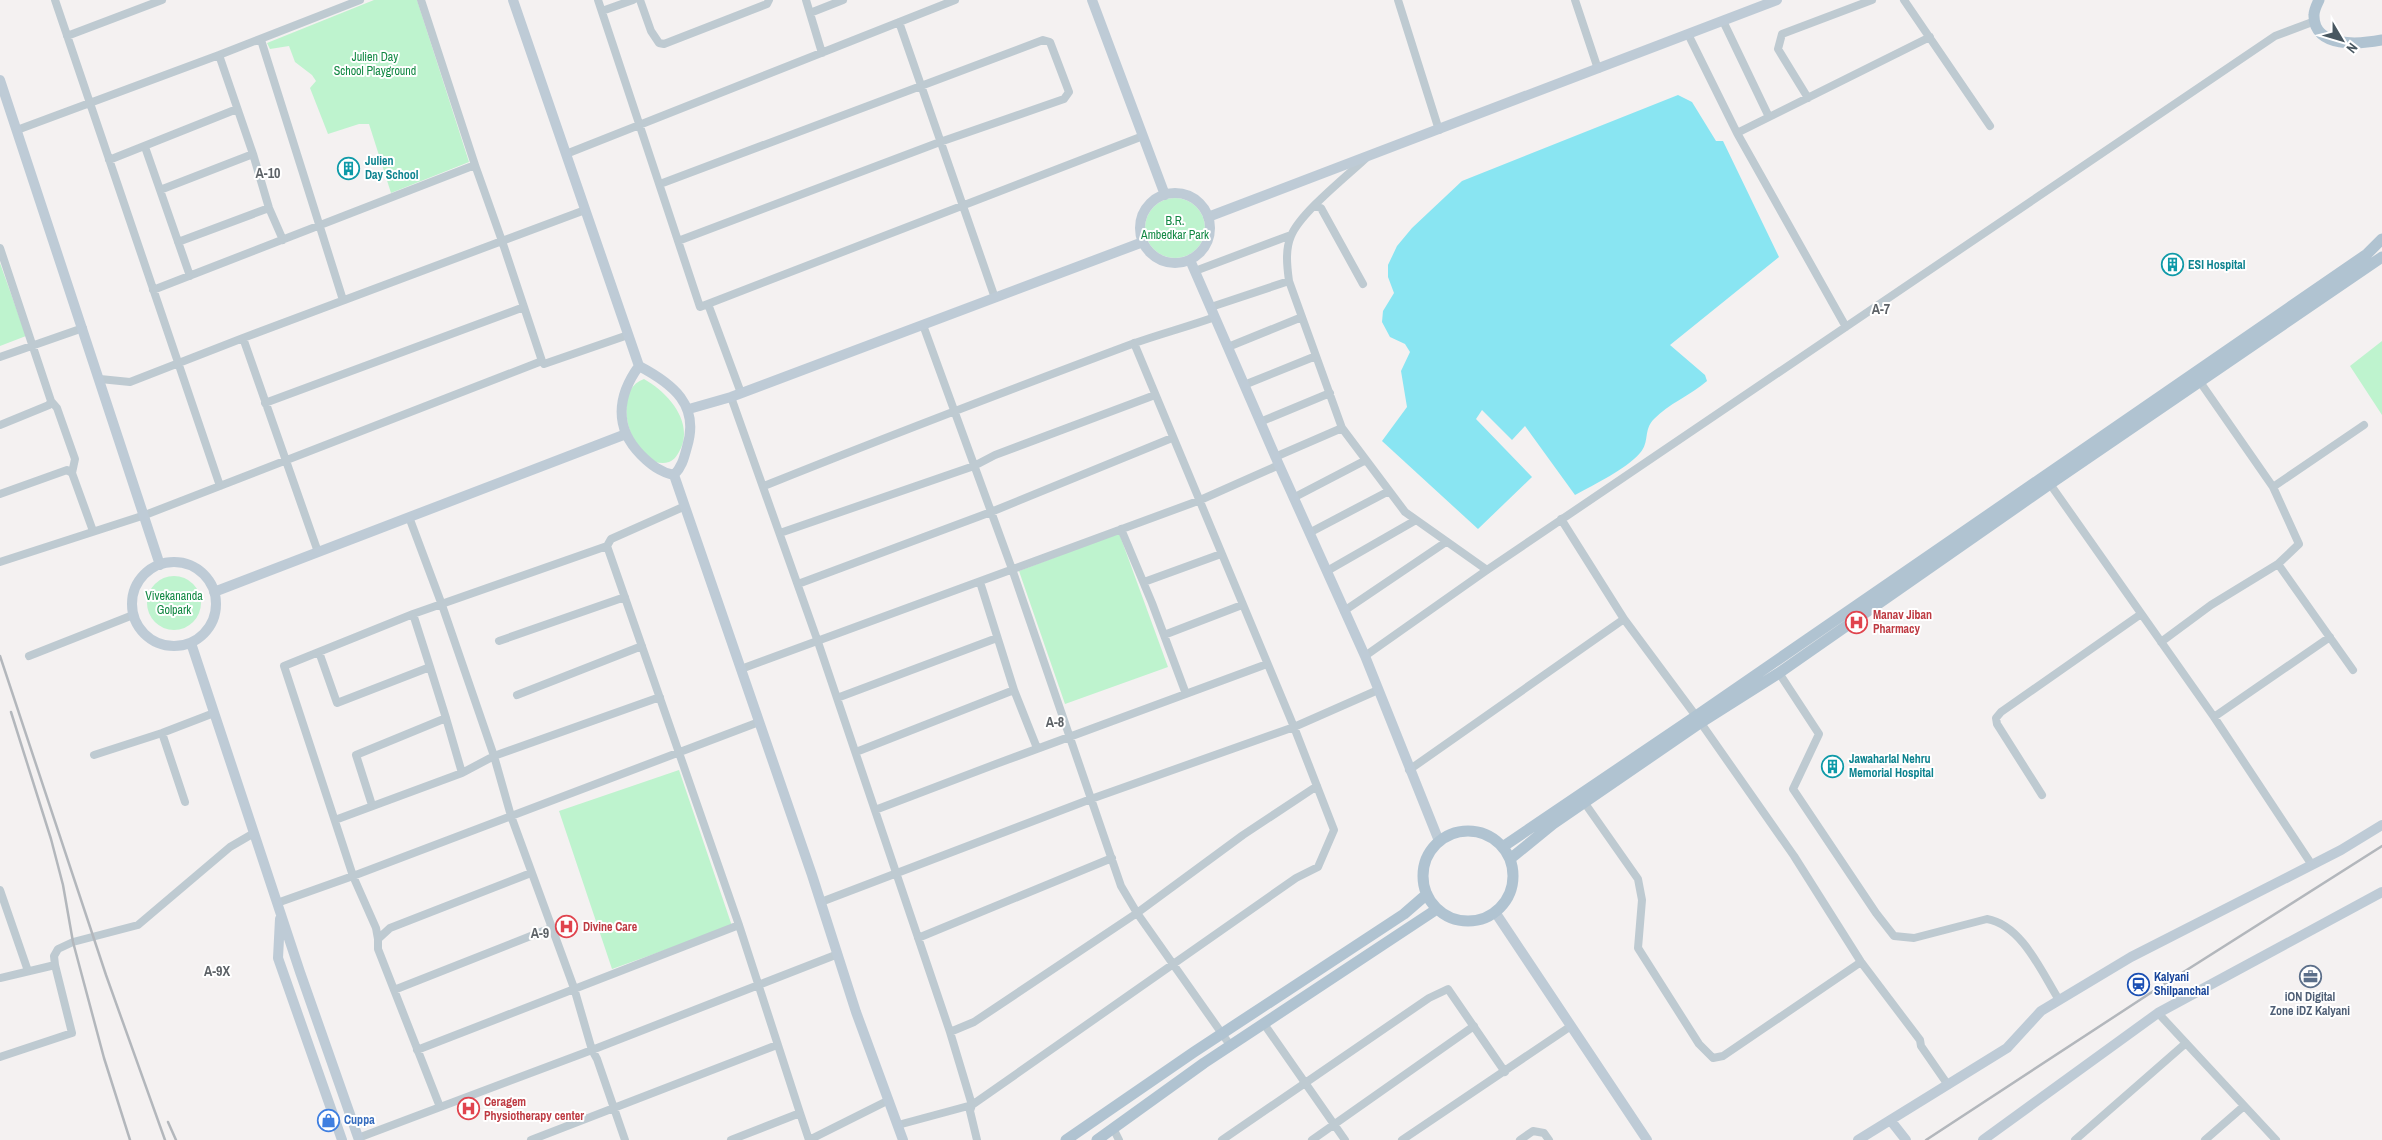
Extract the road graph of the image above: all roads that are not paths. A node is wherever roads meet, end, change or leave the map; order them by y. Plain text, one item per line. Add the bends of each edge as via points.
1 (55, 0) edge
2 (162, 0) edge
3 (360, 0) edge
4 (421, 0) edge
5 (513, 0) edge
6 (598, 0) edge
7 (633, 0) edge
8 (640, 0) edge
9 (769, 0) edge
10 (806, 0) edge
11 (843, 0) edge
12 (955, 0) edge
13 (1092, 0) edge
14 (1398, 0) edge
15 (1575, 0) edge
16 (1777, 0) edge
17 (1872, 0) edge
18 (1904, 0) edge
19 (2319, 0) edge
20 (602, 11) junction
21 (810, 13) junction
22 (1723, 20) junction
23 (2315, 21) junction
24 (899, 22) junction
25 (1688, 34) junction
26 (67, 36) junction
27 (1930, 37) junction
28 (261, 40) junction
29 (2382, 40) edge
30 (822, 52) junction
31 (220, 55) junction
32 (1598, 69) junction
33 (0, 80) edge
34 (920, 85) junction
35 (1808, 98) junction
36 (90, 102) junction
37 (237, 109) junction
38 (1769, 117) junction
39 (640, 124) junction
40 (1990, 126) dead end
41 (17, 130) junction
42 (1439, 130) junction
43 (1737, 133) junction
44 (1143, 136) junction
45 (940, 142) junction
46 (145, 147) junction
47 (253, 154) junction
48 (566, 154) junction
49 (1368, 156) junction
50 (109, 160) junction
51 (475, 165) junction
52 (660, 184) junction
53 (160, 190) junction
54 (1165, 195) junction
55 (963, 206) junction
56 (1314, 206) junction
57 (269, 208) junction
58 (585, 210) junction
59 (1208, 218) junction
60 (320, 226) junction
61 (1291, 235) junction
62 (2382, 239) edge
63 (283, 240) junction
64 (678, 240) junction
65 (502, 241) junction
66 (178, 242) junction
67 (1143, 242) junction
68 (0, 248) edge
69 (2382, 258) edge
70 (1190, 260) junction
71 (1195, 270) junction
72 (190, 276) junction
73 (1289, 281) junction
74 (1363, 284) dead end
75 (153, 290) junction
76 (995, 298) junction
77 (343, 300) junction
78 (708, 304) junction
79 (524, 307) junction
80 (1213, 312) junction
81 (1302, 317) junction
82 (923, 325) junction
83 (1846, 327) junction
84 (83, 328) junction
85 (628, 335) junction
86 (243, 338) junction
87 (1134, 343) junction
88 (34, 346) junction
89 (1228, 347) junction
90 (1316, 356) junction
91 (0, 357) edge
92 (542, 361) junction
93 (178, 364) junction
94 (639, 366) junction
95 (2197, 377) junction
96 (100, 379) junction
97 (1244, 385) junction
98 (1330, 393) junction
99 (736, 395) junction
100 (1155, 395) junction
101 (51, 401) junction
102 (265, 402) junction
103 (688, 408) junction
104 (954, 410) junction
105 (1260, 422) junction
106 (0, 425) edge
107 (2364, 425) dead end
108 (1342, 428) junction
109 (626, 434) junction
110 (1172, 438) junction
111 (1366, 460) junction
112 (285, 461) junction
113 (1277, 461) junction
114 (974, 466) junction
115 (72, 473) junction
116 (674, 475) junction
117 (2050, 484) junction
118 (220, 486) junction
119 (764, 486) junction
120 (2273, 487) junction
121 (1390, 491) junction
122 (0, 494) edge
123 (1293, 498) junction
124 (1198, 501) junction
125 (684, 507) junction
126 (991, 512) junction
127 (145, 515) junction
128 (409, 517) junction
129 (1562, 519) junction
130 (1416, 520) junction
131 (1121, 529) junction
132 (93, 531) junction
133 (780, 533) junction
134 (1309, 533) junction
135 (1446, 542) junction
136 (607, 546) junction
137 (318, 552) junction
138 (1221, 554) junction
139 (0, 562) edge
140 (2278, 564) junction
141 (160, 565) junction
142 (1012, 569) junction
143 (1487, 570) junction
144 (1326, 571) junction
145 (980, 582) junction
146 (1144, 582) junction
147 (798, 584) junction
148 (214, 592) junction
149 (625, 598) junction
150 (442, 605) junction
151 (1242, 605) junction
152 (1344, 611) junction
153 (413, 614) junction
154 (2141, 614) junction
155 (133, 615) junction
156 (1624, 619) junction
157 (1164, 635) junction
158 (2330, 637) junction
159 (997, 638) junction
160 (499, 641) dead end
161 (818, 642) junction
162 (2162, 642) junction
163 (191, 643) junction
164 (642, 646) junction
165 (319, 652) junction
166 (28, 656) dead end
167 (1365, 656) junction
168 (1267, 664) junction
169 (430, 667) junction
170 (741, 669) junction
171 (2353, 670) dead end
172 (1779, 673) junction
173 (1014, 690) junction
174 (1378, 690) junction
175 (517, 694) dead end
176 (1186, 694) junction
177 (660, 697) junction
178 (837, 698) junction
179 (214, 713) junction
180 (2214, 717) junction
181 (446, 718) junction
182 (1698, 720) junction
183 (759, 722) junction
184 (1294, 727) junction
185 (162, 733) junction
186 (1070, 736) junction
187 (1037, 748) junction
188 (679, 752) junction
189 (856, 752) junction
190 (94, 755) dead end
191 (494, 756) junction
192 (1410, 770) junction
193 (462, 773) junction
194 (1317, 786) junction
195 (2042, 795) dead end
196 (1091, 799) junction
197 (185, 802) dead end
198 (1584, 802) junction
199 (372, 805) junction
200 (875, 810) junction
201 (511, 816) junction
202 (335, 820) junction
203 (2382, 825) edge
204 (254, 833) junction
205 (1439, 841) junction
206 (1504, 846) junction
207 (1112, 858) junction
208 (1510, 859) junction
209 (2312, 865) junction
210 (531, 873) junction
211 (897, 874) junction
212 (354, 876) junction
213 (0, 890) edge
214 (2382, 892) edge
215 (1427, 894) junction
216 (821, 902) junction
217 (279, 908) junction
218 (1437, 909) junction
219 (1495, 912) junction
220 (1137, 913) junction
221 (739, 925) junction
222 (551, 928) junction
223 (918, 938) junction
224 (378, 939) junction
225 (838, 954) junction
226 (1861, 962) junction
227 (1173, 964) junction
228 (55, 965) junction
229 (28, 971) junction
230 (0, 978) edge
231 (757, 986) junction
232 (574, 988) junction
233 (394, 990) junction
234 (2059, 1000) junction
235 (2158, 1013) junction
236 (1264, 1024) junction
237 (1474, 1026) junction
238 (1570, 1026) junction
239 (950, 1032) junction
240 (1222, 1034) junction
241 (2186, 1043) junction
242 (777, 1045) junction
243 (1230, 1045) junction
244 (417, 1050) junction
245 (592, 1050) junction
246 (0, 1057) edge
247 (1505, 1072) junction
248 (1306, 1083) junction
249 (1948, 1085) junction
250 (889, 1100) junction
251 (972, 1105) junction
252 (2244, 1106) junction
253 (440, 1107) junction
254 (613, 1107) junction
255 (800, 1113) junction
256 (1891, 1121) junction
257 (898, 1125) junction
258 (1334, 1125) junction
259 (1113, 1128) junction
260 (359, 1139) edge
261 (342, 1140) edge
262 (531, 1140) edge
263 (624, 1140) edge
264 (731, 1140) edge
265 (809, 1140) edge
266 (903, 1140) edge
267 (977, 1140) edge
268 (1066, 1140) edge
269 (1097, 1140) edge
270 (1119, 1140) edge
271 (1222, 1140) edge
272 (1312, 1140) edge
273 (1345, 1140) edge
274 (1402, 1140) edge
275 (1520, 1140) edge
276 (1549, 1140) edge
277 (1647, 1140) edge
278 (1858, 1140) edge
279 (1906, 1140) edge
280 (1983, 1140) edge
281 (2075, 1140) edge
282 (2205, 1140) edge
283 (2276, 1140) edge

1 - 26 street
2 - 26 street
3 - 28 street
4 - 51 street
5 - 48 street
6 - 20 street
7 - 20 street
8 - 9 street via 651,31 659,43 664,44 767,4
10 - 21 street
11 - 21 street
12 - 24 street
13 - 44 street
14 - 42 street
15 - 32 street
16 - 22 street
17 - 35 street via 1782,34 1778,49
18 - 27 street
19 - 23 main road
20 - 39 street
21 - 30 street
22 - 25 street
22 - 38 street
23 - 29 main road via 2318,30 2330,40 2348,43
23 - 83 street via 2275,36
24 - 30 street
24 - 34 street
25 - 32 street
25 - 43 street
26 - 36 street
27 - 35 street
27 - 40 street
28 - 31 street
28 - 60 street
30 - 39 street
31 - 36 street
31 - 37 street
32 - 42 street
33 - 41 street
34 - 45 street
34 - 45 street via 1043,40 1050,42 1069,92 1064,99
34 - 52 street
35 - 38 street
36 - 41 street
36 - 50 street
37 - 46 street
37 - 47 street
38 - 43 street
39 - 48 street
39 - 52 street
41 - 84 street
42 - 49 street
43 - 83 street
44 - 54 street
44 - 55 street
45 - 55 street
45 - 64 street
46 - 50 street
46 - 53 street
47 - 53 street
47 - 57 street
48 - 58 street
49 - 56 street
49 - 59 street
50 - 75 street
51 - 60 street
51 - 65 street
52 - 64 street
53 - 66 street
54 - 59 street via 1191,197 1202,206
54 - 67 street via 1153,201 1145,211 1140,229
55 - 76 street
55 - 78 street
56 - 61 street
56 - 74 street via 1321,208
57 - 63 street
57 - 66 street
58 - 65 street
58 - 85 street
59 - 70 street via 1207,242
60 - 63 street
60 - 77 street
61 - 71 street
61 - 73 street via 1286,258
62 - 95 main road
63 - 72 street
64 - 78 street via 700,307
65 - 77 street
65 - 79 street
66 - 72 street
67 - 70 street via 1149,252 1160,260 1178,263
67 - 76 street
68 - 88 street
69 - 95 main road
70 - 71 street
71 - 80 street
72 - 75 street
73 - 80 street
73 - 81 street
75 - 93 street
76 - 82 street
77 - 86 street
78 - 99 street
79 - 92 street
79 - 102 street
80 - 87 street via 1176,331
80 - 89 street
81 - 89 street
81 - 90 street
82 - 99 street
82 - 104 street
83 - 129 street
84 - 88 street
84 - 96 street
85 - 92 street via 544,364
85 - 94 street
86 - 93 street
86 - 102 street
87 - 100 street
87 - 104 street
88 - 91 street
88 - 101 street
89 - 97 street
90 - 97 street
90 - 98 street
92 - 112 street
93 - 96 street via 130,382
93 - 118 street
94 - 103 street via 656,375 682,397
94 - 109 street via 624,394 622,425
95 - 117 main road
95 - 120 street
95 - 182 main road
96 - 127 street
97 - 105 street
98 - 105 street
98 - 108 street
99 - 103 street
99 - 119 street
100 - 110 street
100 - 114 street via 995,454
101 - 106 street via 49,406
101 - 115 street via 57,408 75,459
102 - 112 street
103 - 116 street via 691,420 689,440 680,468
104 - 114 street
104 - 119 street
105 - 113 street
107 - 120 street
108 - 111 street
108 - 113 street
109 - 116 street via 631,445 647,461 662,472
109 - 128 street
110 - 124 street
110 - 126 street
111 - 121 street
111 - 123 street
112 - 118 street
112 - 137 street
113 - 123 street
113 - 124 street
114 - 126 street
114 - 133 street
115 - 122 street via 67,470
115 - 132 street
116 - 125 street
117 - 154 street
117 - 172 main road
118 - 127 street
119 - 133 street
120 - 140 street via 2299,544
121 - 130 street via 1405,512
121 - 134 street
123 - 134 street
124 - 131 street
124 - 138 street
125 - 136 street via 611,539
125 - 170 street
126 - 142 street
126 - 147 street
127 - 132 street
127 - 141 street
128 - 137 street
128 - 150 street
129 - 143 street
129 - 156 street
130 - 135 street
130 - 144 street
131 - 142 street
131 - 146 street
132 - 139 street
133 - 147 street
134 - 144 street
135 - 143 street
135 - 152 street
136 - 149 street
136 - 150 street
137 - 148 street
138 - 146 street
138 - 151 street
140 - 158 street
140 - 162 street via 2211,605
141 - 148 street via 177,562 193,567 206,577
141 - 155 street via 147,572 137,585 132,600
142 - 145 street
142 - 186 street
143 - 167 street
144 - 152 street
145 - 159 street
145 - 161 street
146 - 157 street
147 - 161 street
148 - 163 street via 216,607 212,622
149 - 160 street
149 - 164 street
150 - 153 street
150 - 191 street
151 - 157 street
151 - 168 street
152 - 167 street
153 - 165 street
153 - 169 street
154 - 162 street
154 - 195 street via 1996,718
155 - 163 street via 146,635 159,644
155 - 166 street
156 - 182 street
156 - 192 street
157 - 176 street
158 - 171 street
158 - 180 street
159 - 173 street
159 - 178 street
161 - 170 street
161 - 178 street
162 - 180 street
163 - 179 street
164 - 175 street
164 - 177 street
165 - 169 street via 337,703
165 - 202 street via 284,666
167 - 174 street
168 - 176 street
168 - 184 street
169 - 181 street
170 - 183 street
172 - 182 main road
172 - 234 street via 1819,734 1793,789 1894,936 1914,938 1987,919 1998,921 2018,936
173 - 187 street
173 - 189 street
174 - 184 street
174 - 192 street
176 - 186 street
177 - 188 street
177 - 191 street
178 - 189 street
179 - 185 street
179 - 204 street
180 - 209 street
181 - 193 street
181 - 199 street via 356,755
182 - 198 main road
182 - 206 main road
182 - 226 street via 1794,856
183 - 188 street
183 - 216 street
184 - 194 street
184 - 196 street
185 - 190 street
185 - 197 street
186 - 187 street
186 - 196 street
187 - 200 street
188 - 201 street
188 - 221 street
189 - 200 street
191 - 193 street
191 - 201 street
192 - 205 street
193 - 199 street
194 - 220 street via 1243,835
194 - 227 street via 1334,830 1318,867 1296,878
196 - 207 street
196 - 211 street
198 - 208 main road
198 - 226 street via 1638,879 1642,900 1638,948 1699,1044 1713,1058 1723,1056
199 - 202 street
200 - 211 street
201 - 210 street
201 - 212 street
202 - 212 street
203 - 209 street
204 - 217 street
204 - 228 street via 230,847 138,925 66,945 54,956
205 - 206 main road via 1464,830 1479,831
205 - 215 main road via 1428,854 1424,867 1423,881
206 - 208 main road
207 - 220 street via 1121,886
207 - 223 street
208 - 219 main road via 1514,871 1512,887 1506,901
209 - 234 street via 2131,957
210 - 222 street
210 - 224 street via 390,928
211 - 216 street
211 - 223 street
212 - 217 street
212 - 224 street
213 - 229 street
214 - 235 street
215 - 218 main road
215 - 240 main road via 1404,914
216 - 225 street
217 - 260 street
217 - 261 street via 278,958
218 - 219 main road via 1459,920 1484,918
218 - 236 main road
219 - 238 street
220 - 227 street
220 - 239 street via 974,1022
221 - 231 street
221 - 232 street
222 - 232 street
222 - 233 street
223 - 239 street
224 - 233 street via 378,949
225 - 231 street
225 - 250 street
226 - 249 street via 1920,1040
227 - 240 street
227 - 251 street
228 - 229 street
228 - 246 street via 72,1033
229 - 230 street
231 - 242 street
231 - 245 street
232 - 244 street
232 - 245 street
233 - 244 street
234 - 249 street via 2041,1011 2007,1048
235 - 241 street
235 - 280 street
236 - 243 main road
236 - 248 street
237 - 247 street
237 - 248 street via 1448,989 1429,998
237 - 258 street
238 - 247 street
238 - 277 street
239 - 251 street
240 - 243 street
240 - 268 main road
241 - 252 street
241 - 281 street
242 - 254 street
242 - 255 street
243 - 259 main road
244 - 253 street
245 - 253 street
245 - 254 street
247 - 274 street
248 - 258 street
248 - 271 street
249 - 256 street
250 - 257 street
250 - 265 street
251 - 257 street
251 - 267 street via 970,1111
252 - 282 street
252 - 283 street
253 - 260 street
254 - 262 street
254 - 263 street
255 - 264 street
255 - 265 street
256 - 278 street
256 - 279 street
257 - 266 street
258 - 272 street
258 - 273 street
259 - 269 main road
259 - 270 street
275 - 276 street via 1533,1131 1544,1133

